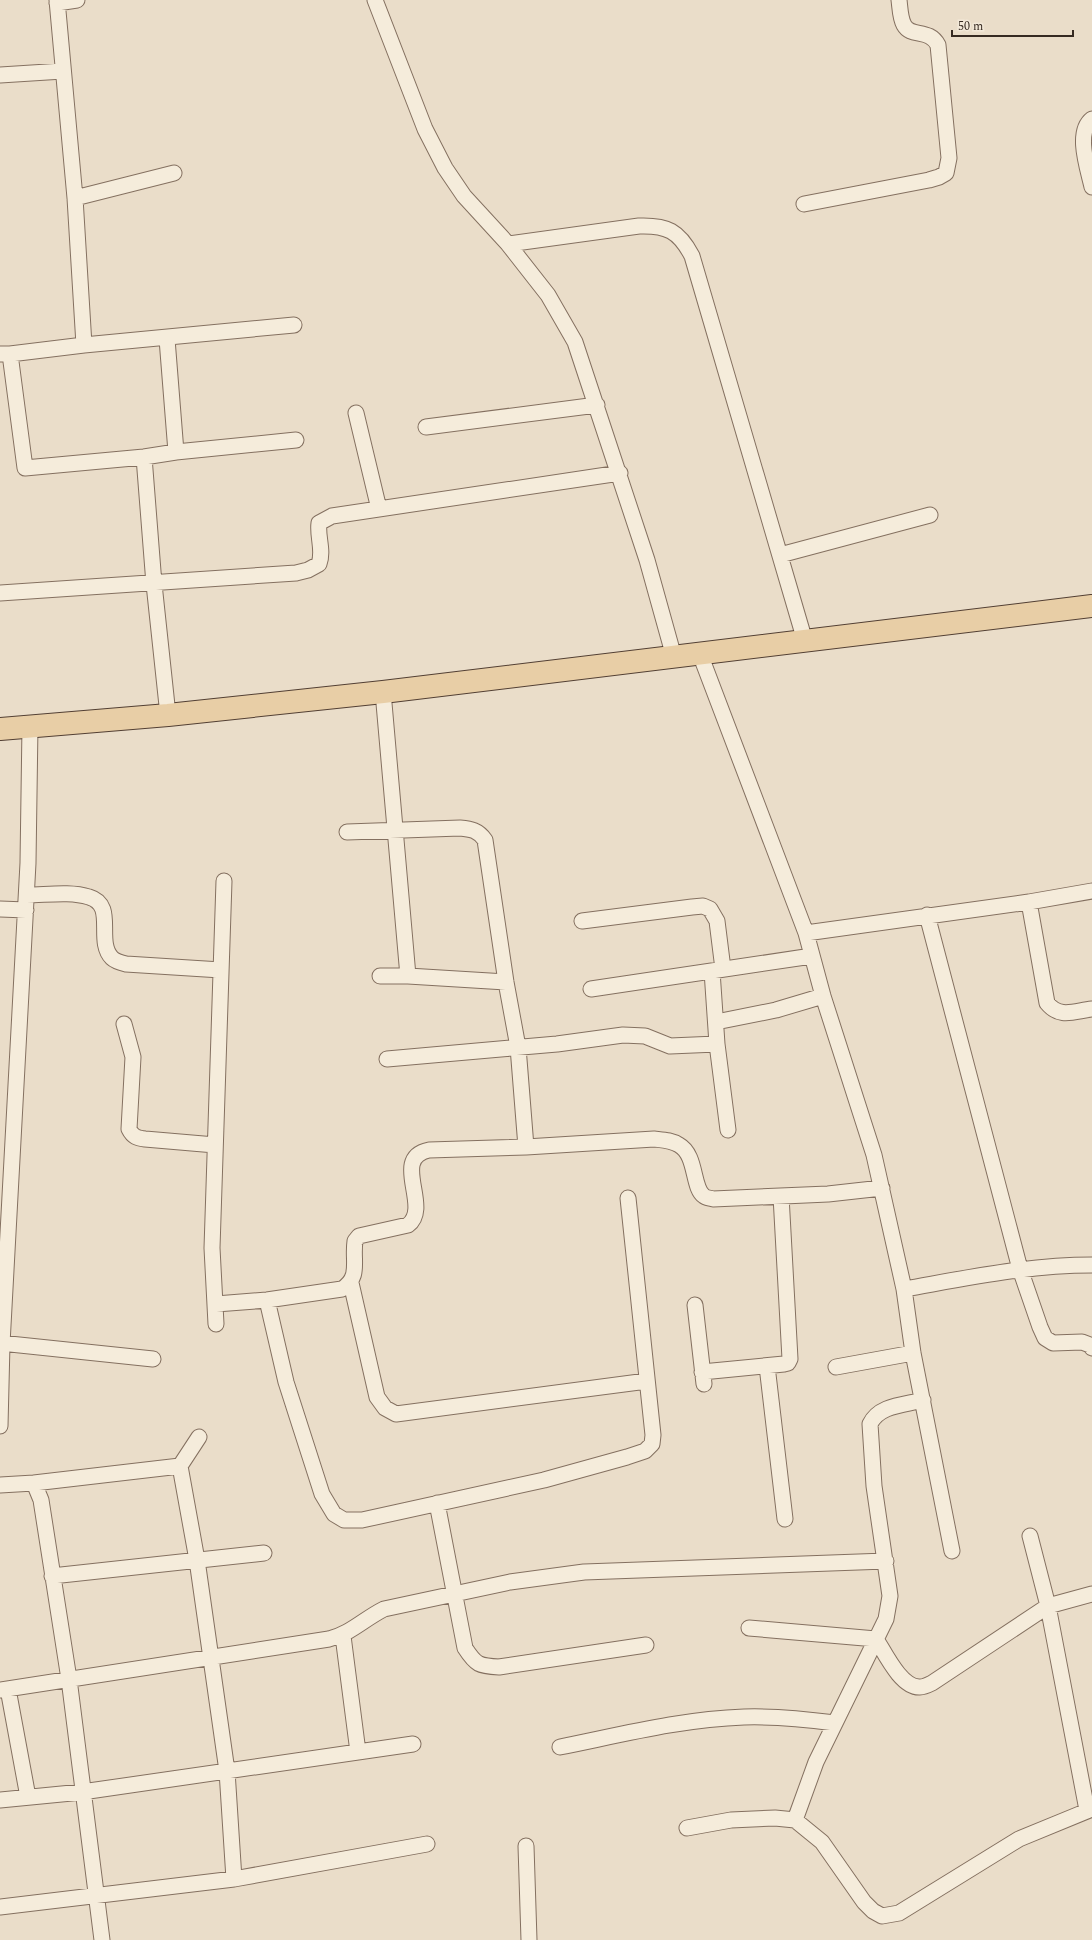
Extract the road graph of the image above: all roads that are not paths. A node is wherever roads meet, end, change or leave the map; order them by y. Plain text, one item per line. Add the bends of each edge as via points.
1 (77, 0) edge
2 (375, 0) edge
3 (899, 0) edge
4 (57, 1) edge
5 (63, 71) junction
6 (0, 75) edge
7 (1092, 119) edge
8 (174, 173) dead end
9 (1092, 186) edge
10 (75, 198) junction
11 (804, 204) dead end
12 (508, 244) junction
13 (294, 325) dead end
14 (167, 339) junction
15 (84, 346) junction
16 (5, 354) edge
17 (597, 405) junction
18 (356, 413) dead end
19 (426, 427) dead end
20 (296, 440) dead end
21 (176, 452) junction
22 (144, 457) junction
23 (620, 473) junction
24 (379, 509) junction
25 (930, 516) dead end
26 (780, 555) junction
27 (154, 584) junction
28 (0, 593) edge
29 (1092, 606) edge
30 (805, 641) junction
31 (700, 654) junction
32 (674, 657) junction
33 (383, 692) junction
34 (168, 715) junction
35 (30, 726) junction
36 (0, 729) edge
37 (396, 831) junction
38 (347, 832) dead end
39 (224, 881) dead end
40 (1092, 891) edge
41 (1029, 902) junction
42 (26, 903) junction
43 (0, 908) edge
44 (926, 915) junction
45 (582, 921) dead end
46 (806, 933) junction
47 (812, 956) junction
48 (221, 970) junction
49 (717, 970) junction
50 (380, 976) dead end
51 (408, 976) junction
52 (506, 982) junction
53 (590, 989) dead end
54 (823, 996) junction
55 (1092, 1009) edge
56 (716, 1022) junction
57 (124, 1024) dead end
58 (717, 1044) junction
59 (518, 1047) junction
60 (387, 1059) dead end
61 (728, 1130) dead end
62 (215, 1145) junction
63 (526, 1148) junction
64 (882, 1188) junction
65 (780, 1196) junction
66 (628, 1198) dead end
67 (4, 1230) edge
68 (1092, 1266) edge
69 (1020, 1268) junction
70 (351, 1283) junction
71 (904, 1289) junction
72 (267, 1300) junction
73 (216, 1304) junction
74 (695, 1305) dead end
75 (216, 1324) dead end
76 (1, 1344) edge
77 (1092, 1348) edge
78 (912, 1353) junction
79 (153, 1359) dead end
80 (767, 1366) junction
81 (836, 1368) dead end
82 (647, 1381) junction
83 (923, 1400) junction
84 (0, 1426) edge
85 (199, 1437) dead end
86 (180, 1466) junction
87 (34, 1483) junction
88 (0, 1485) edge
89 (437, 1503) junction
90 (785, 1519) dead end
91 (1030, 1536) dead end
92 (952, 1551) dead end
93 (264, 1553) dead end
94 (197, 1560) junction
95 (886, 1561) junction
96 (52, 1576) junction
97 (454, 1594) junction
98 (1092, 1594) edge
99 (1048, 1606) junction
100 (748, 1628) dead end
101 (343, 1636) junction
102 (876, 1639) junction
103 (646, 1645) dead end
104 (211, 1658) junction
105 (69, 1679) junction
106 (4, 1689) edge
107 (835, 1723) junction
108 (413, 1744) dead end
109 (560, 1747) dead end
110 (358, 1752) junction
111 (227, 1771) junction
112 (82, 1792) junction
113 (28, 1798) junction
114 (0, 1800) edge
115 (1089, 1809) edge
116 (795, 1820) junction
117 (687, 1828) dead end
118 (427, 1844) dead end
119 (526, 1846) dead end
120 (234, 1878) junction
121 (96, 1894) junction
122 (0, 1907) edge
123 (102, 1940) edge
124 (529, 1940) edge

1 - 4 street
2 - 12 street via 425,129 445,168 464,196
3 - 11 street via 906,28 932,37 938,45 949,158 946,173 939,178
4 - 5 street
5 - 6 street
5 - 10 street
7 - 9 street via 1085,127 1084,153
8 - 10 street
10 - 15 street
12 - 17 street via 548,295 575,342
12 - 26 street via 656,225 673,231 685,241 692,256
13 - 14 street
14 - 15 street
14 - 21 street
15 - 16 street
16 - 22 street via 25,468
17 - 19 street
17 - 23 street
18 - 24 street
20 - 21 street
21 - 22 street
22 - 27 street
23 - 24 street
23 - 32 street
24 - 27 street via 332,516 319,523 320,564 308,570
25 - 26 street
26 - 30 street
27 - 28 street
27 - 34 street
29 - 30 main road
30 - 31 main road
31 - 32 main road
31 - 46 street
32 - 33 main road
33 - 34 main road
33 - 37 street
34 - 35 main road
35 - 36 main road
35 - 42 street
37 - 38 street
37 - 51 street
37 - 52 street via 460,828 480,833 485,840
39 - 48 street
40 - 41 street
41 - 44 street
41 - 55 street via 1047,1003 1053,1010 1062,1014
42 - 43 street
42 - 48 street via 77,895 89,897 99,902 104,911 106,949 113,959 126,964
42 - 67 street
44 - 46 street
44 - 69 street
45 - 49 street via 703,906 710,909 717,921
46 - 47 street
47 - 49 street
47 - 54 street
48 - 62 street
49 - 53 street
49 - 56 street
50 - 51 street
51 - 52 street
52 - 59 street
54 - 56 street via 776,1010
54 - 64 street via 874,1155
56 - 58 street
57 - 62 street via 133,1057 129,1129 132,1135 136,1138
58 - 59 street via 670,1046 644,1036 623,1035
58 - 61 street
59 - 60 street
59 - 63 street
62 - 73 street via 212,1248
63 - 65 street via 668,1140 680,1145 688,1154 698,1190 704,1196 713,1199
63 - 70 street via 419,1152 412,1164 416,1212 414,1221 408,1225 359,1236 355,1240 354,1276
64 - 65 street
64 - 71 street
65 - 80 street via 790,1359 788,1363
66 - 82 street
67 - 76 street
68 - 69 street
69 - 71 street
69 - 77 street via 1045,1338 1053,1343 1082,1342
70 - 72 street via 342,1289
70 - 82 street via 377,1397 385,1408 396,1414
71 - 78 street
72 - 73 street
72 - 89 street via 286,1382 322,1494 334,1514 344,1520 362,1520
73 - 75 street
74 - 80 street via 703,1378
76 - 79 street
76 - 84 street
78 - 81 street
78 - 83 street
80 - 90 street
82 - 89 street via 653,1435 652,1444 646,1451 544,1480
83 - 92 street
83 - 95 street via 885,1409 874,1416 870,1424 874,1486
85 - 86 street
86 - 87 street
86 - 94 street
87 - 88 street
87 - 96 street via 41,1500
89 - 97 street
91 - 99 street
93 - 94 street
94 - 96 street
94 - 104 street
95 - 97 street via 584,1572 510,1582
95 - 102 street via 890,1596 886,1619
96 - 105 street
97 - 101 street via 384,1609 368,1617
97 - 103 street via 465,1648 472,1660 480,1666 499,1667
98 - 99 street
99 - 102 street via 932,1684 920,1687 909,1685 896,1671
99 - 115 street
100 - 102 street
101 - 104 street
101 - 110 street
102 - 107 street
104 - 105 street
104 - 111 street
105 - 106 street
105 - 112 street
106 - 113 street
107 - 109 street via 790,1717 742,1717 687,1723
107 - 116 street via 816,1762
108 - 110 street
110 - 111 street
111 - 112 street
111 - 120 street
112 - 113 street
112 - 121 street
113 - 114 street
115 - 116 street via 1019,1839 899,1913 882,1916 864,1902 822,1842
116 - 117 street via 731,1820
118 - 120 street
119 - 124 street
120 - 121 street
121 - 122 street
121 - 123 street

